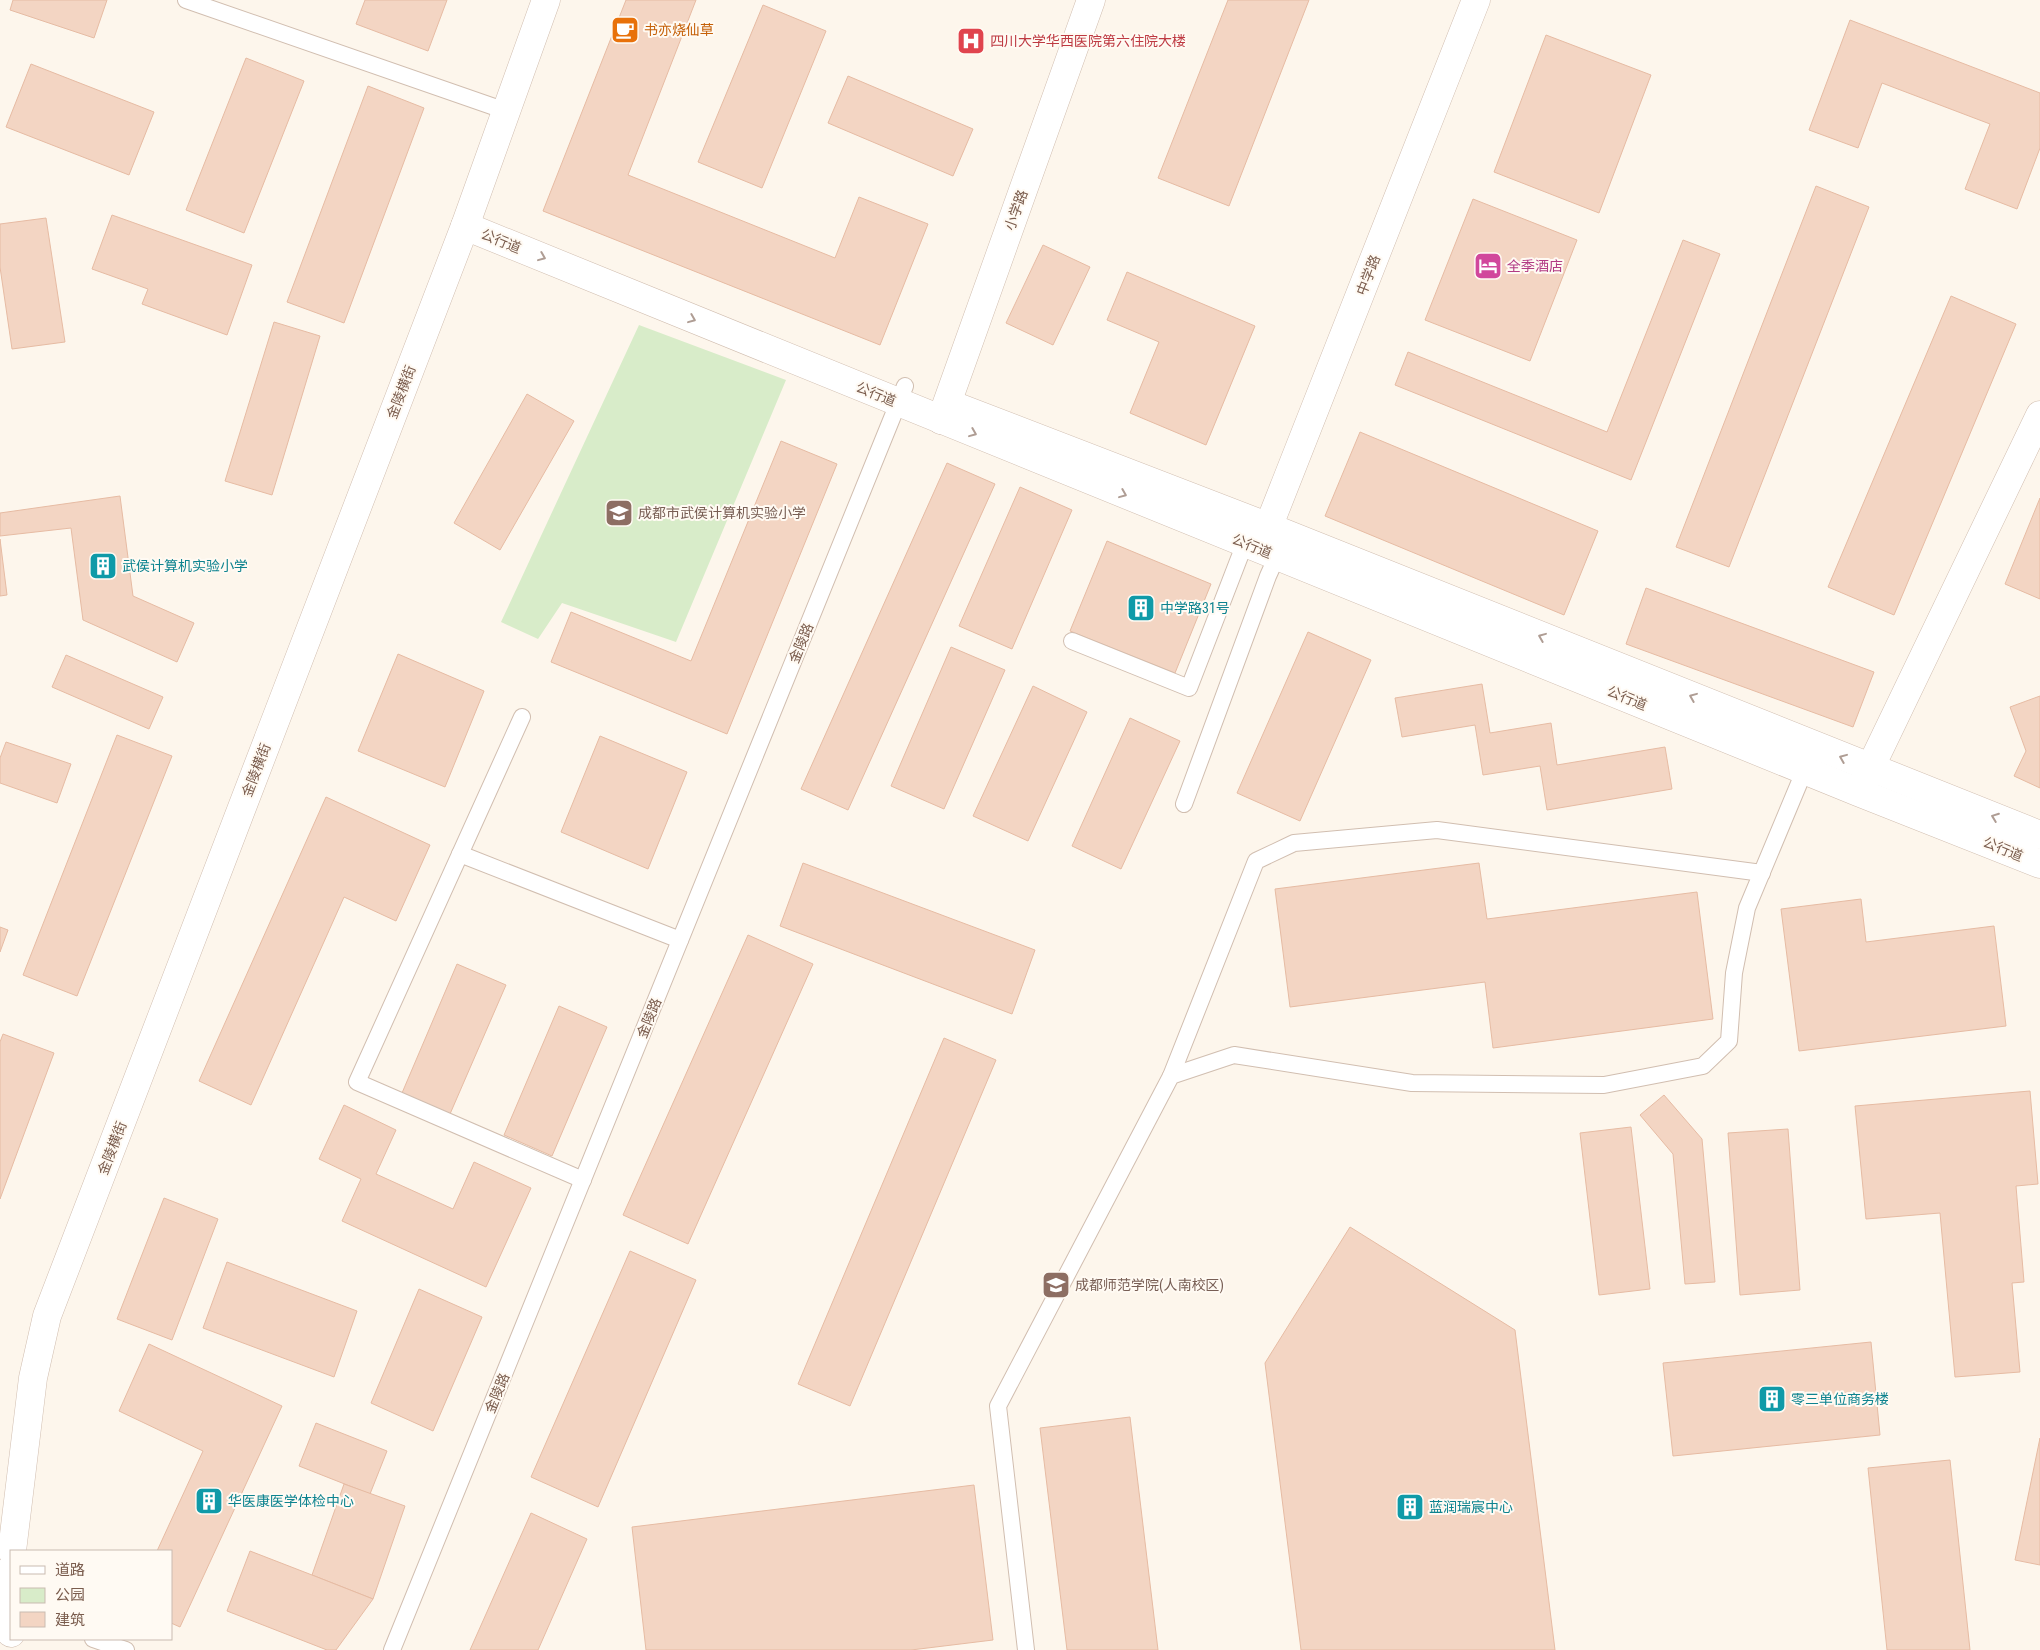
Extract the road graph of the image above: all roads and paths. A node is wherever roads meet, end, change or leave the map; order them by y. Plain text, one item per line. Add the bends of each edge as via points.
1 (186, 0) edge
2 (546, 0) edge
3 (1091, 0) edge
4 (1476, 0) edge
5 (506, 111) junction
6 (468, 217) junction
7 (902, 394) junction
8 (944, 412) junction
9 (2040, 415) edge
10 (1263, 544) junction
11 (1072, 641) dead end
12 (522, 717) dead end
13 (1810, 758) junction
14 (1864, 780) junction
15 (1184, 804) dead end
16 (2040, 835) edge
17 (460, 854) junction
18 (2040, 864) edge
19 (1762, 872) junction
20 (680, 940) junction
21 (1171, 1076) junction
22 (583, 1180) junction
23 (12, 1550) edge
24 (96, 1640) edge
25 (126, 1650) edge
26 (392, 1650) edge
27 (1026, 1650) edge

1 - 5 lane
2 - 5 street, 金陵横街
3 - 8 street, 小学路
4 - 10 street, 中学路
5 - 6 street, 金陵横街
6 - 7 street, 公行道
6 - 23 street, 金陵横街 via 47,1316 33,1378
7 - 8 street, 公行道
7 - 20 lane, 金陵路
8 - 10 street, 公行道
9 - 14 street
10 - 11 lane via 1189,688
10 - 13 street, 公行道
10 - 15 lane via 1268,576
12 - 17 lane
13 - 14 street, 公行道
13 - 19 lane
16 -> 14 street, 公行道
14 - 18 street, 公行道
17 - 20 lane
17 - 22 lane via 357,1082
19 - 21 lane via 1437,830 1294,843 1256,861
19 - 21 lane via 1747,908 1734,973 1729,1041 1703,1066 1604,1085 1412,1083 1234,1055
20 - 22 lane, 金陵路
21 - 27 lane via 998,1406
22 - 26 lane, 金陵路
24 - 25 lane

